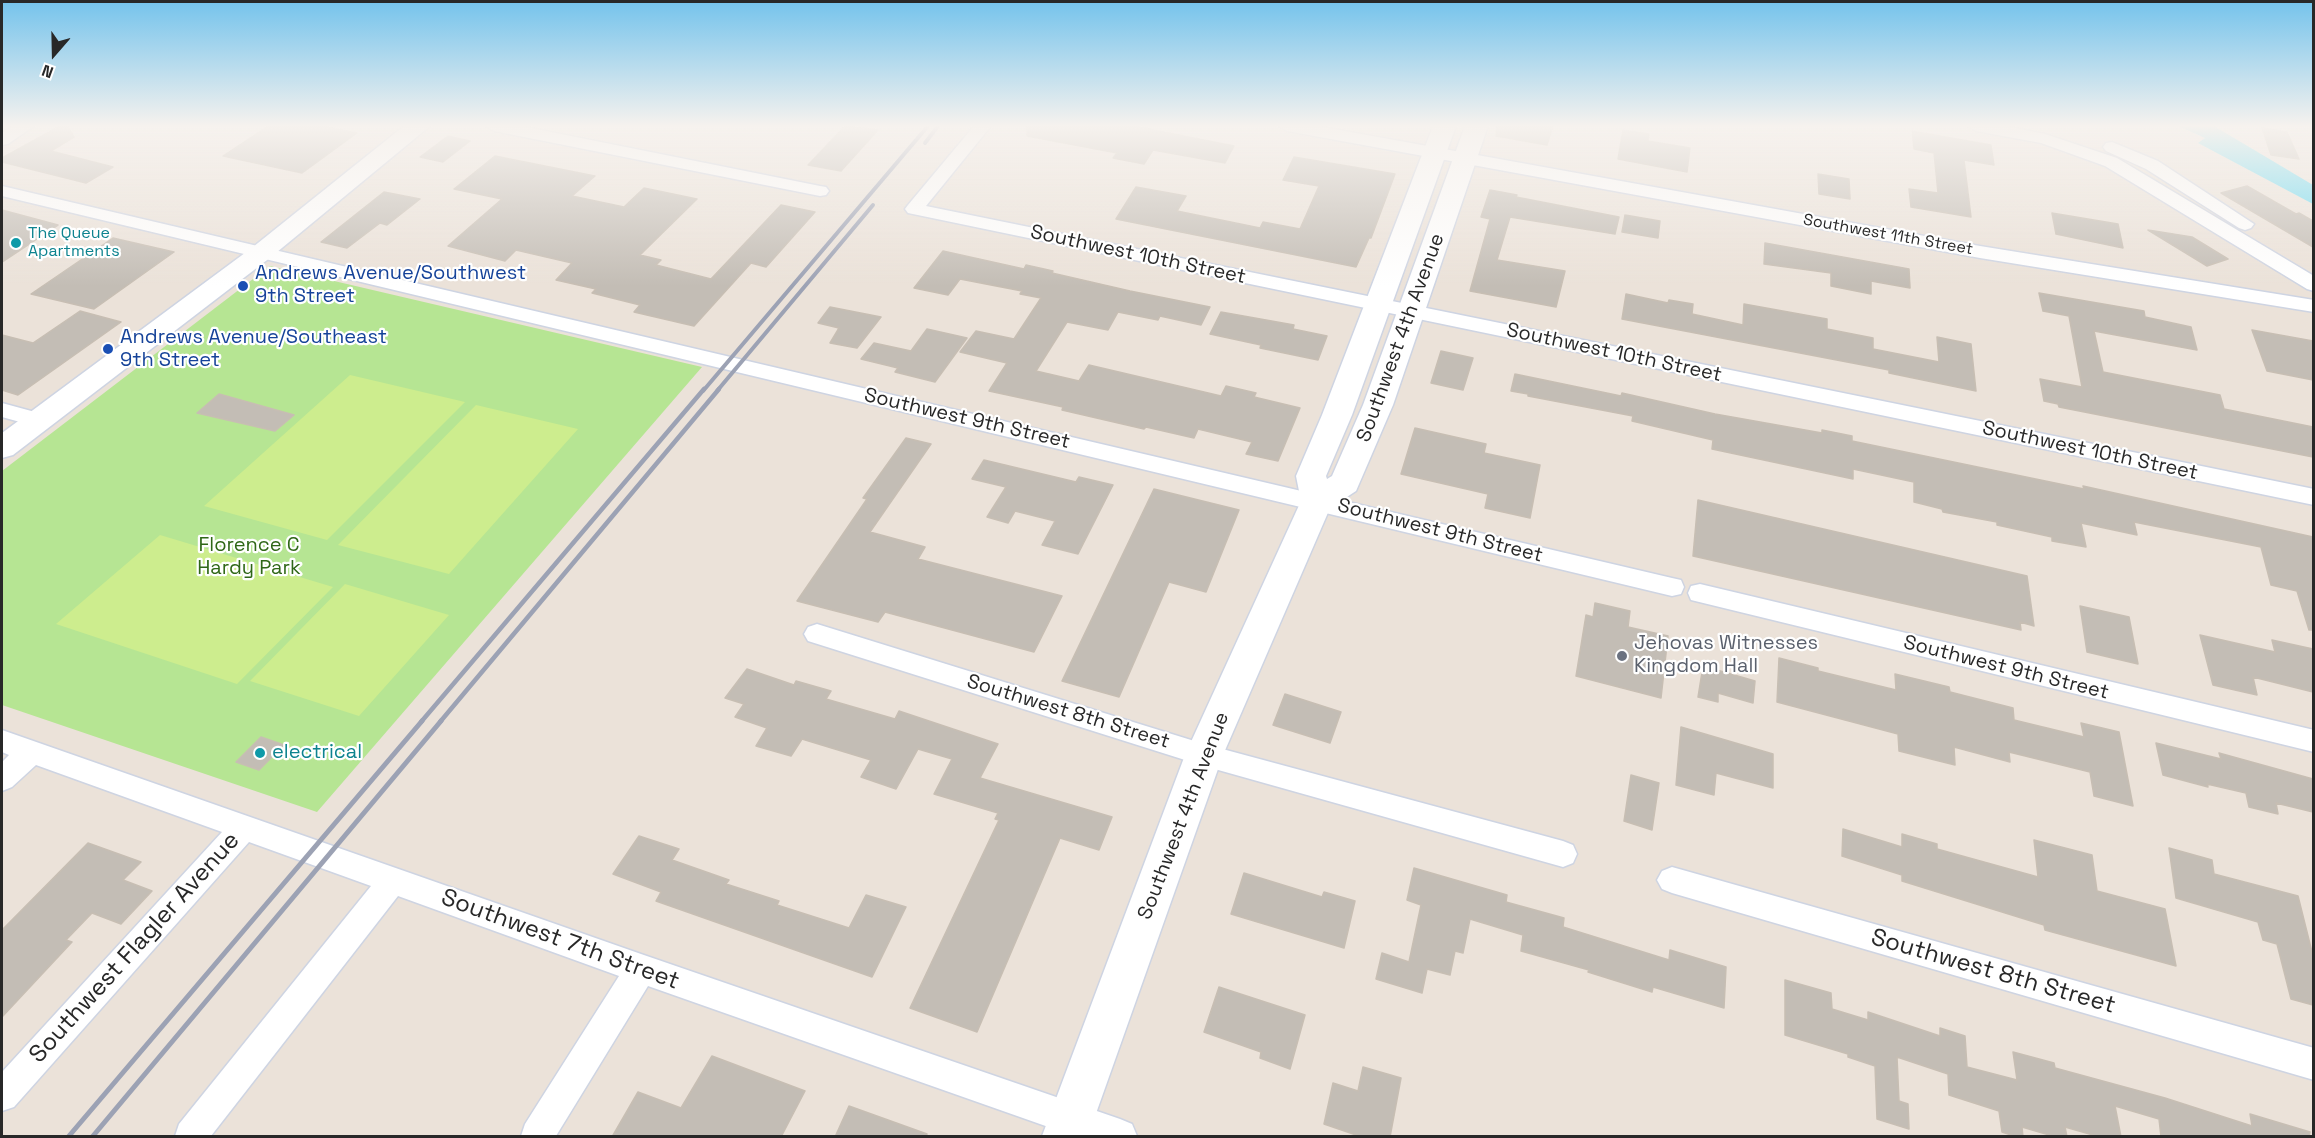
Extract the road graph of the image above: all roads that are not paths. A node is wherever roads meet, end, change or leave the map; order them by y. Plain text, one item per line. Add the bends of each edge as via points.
1 (351, 179) edge
2 (760, 179) edge
3 (939, 179) edge
4 (1426, 179) edge
5 (1458, 179) edge
6 (1581, 179) edge
7 (2139, 179) edge
8 (2173, 179) edge
9 (2, 191) edge
10 (820, 191) dead end
11 (262, 252) junction
12 (2313, 267) edge
13 (2313, 285) edge
14 (1379, 305) junction
15 (2313, 306) edge
16 (1411, 312) junction
17 (2, 410) edge
18 (38, 420) junction
19 (2, 447) edge
20 (2313, 496) edge
21 (1317, 501) junction
22 (1672, 587) dead end
23 (1700, 593) dead end
24 (817, 634) dead end
25 (2, 741) edge
26 (2313, 741) edge
27 (32, 751) junction
28 (1204, 755) junction
29 (2, 779) edge
30 (244, 828) junction
31 (1563, 854) dead end
32 (393, 880) junction
33 (1672, 880) dead end
34 (641, 969) junction
35 (2313, 1064) edge
36 (2, 1095) edge
37 (1068, 1128) edge
38 (191, 1137) edge
39 (537, 1137) edge
40 (1120, 1137) edge

1 - 11 main road
2 - 10 street
3 - 14 street, Southwest 10th Street via 914,209
4 - 14 main road, Southwest 4th Avenue
5 - 16 main road, Southwest 4th Avenue
6 - 15 street, Southwest 11th Street via 1980,252
7 - 13 street
8 - 12 street
9 - 11 street, Southwest 9th Street
11 - 18 main road
11 - 21 street, Southwest 9th Street
14 - 16 street, Southwest 10th Street
14 - 21 main road, Southwest 4th Avenue via 1311,476
16 - 20 street, Southwest 10th Street
16 - 21 main road, Southwest 4th Avenue via 1345,483
17 - 18 street
18 - 19 main road
21 - 22 street, Southwest 9th Street
21 - 28 main road, Southwest 4th Avenue
23 - 26 street, Southwest 9th Street
24 - 28 street, Southwest 8th Street
25 - 27 street, Southwest 7th Street
27 - 29 street
27 - 30 street, Southwest 7th Street
28 - 31 street, Southwest 8th Street
28 - 37 main road, Southwest 4th Avenue
30 - 32 street, Southwest 7th Street
30 - 36 street, Southwest Flagler Avenue
32 - 34 street, Southwest 7th Street
32 - 38 street
33 - 35 street, Southwest 8th Street
34 - 37 street, Southwest 7th Street
34 - 39 street
37 - 40 street, Southwest 7th Street

